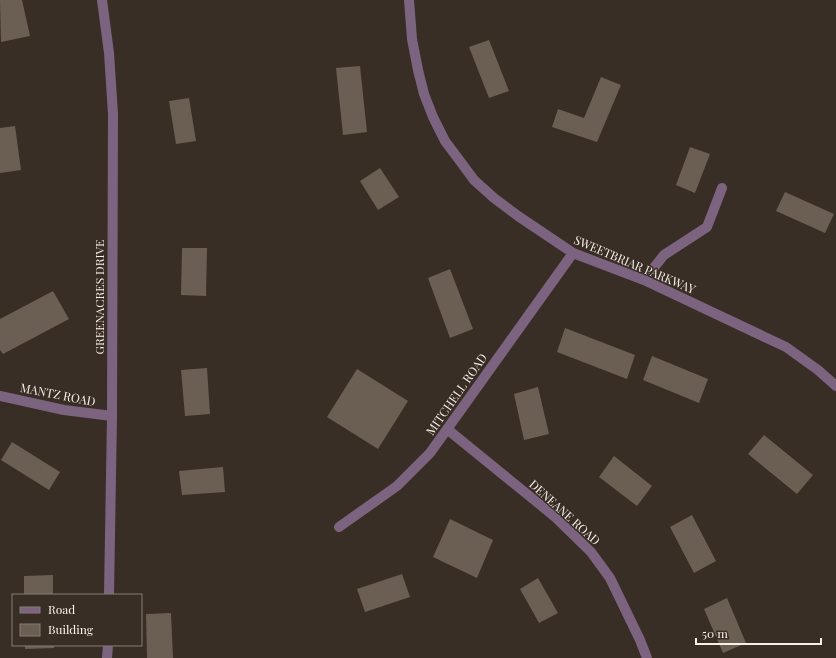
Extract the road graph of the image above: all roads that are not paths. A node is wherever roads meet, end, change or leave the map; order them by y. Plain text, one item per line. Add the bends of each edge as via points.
1 (102, 0) edge
2 (410, 0) edge
3 (722, 188) dead end
4 (573, 253) junction
5 (644, 280) junction
6 (836, 386) edge
7 (0, 396) edge
8 (112, 416) junction
9 (447, 429) junction
10 (339, 527) dead end
11 (109, 594) edge
12 (108, 646) edge
13 (107, 658) edge
14 (647, 658) edge

1 - 8 street, GREENACRES DRIVE via 113,114
2 - 4 street, SWEETBRIAR PARKWAY via 412,39 424,94 445,141 474,180 494,198
3 - 5 street via 707,227 664,255
4 - 5 street, SWEETBRIAR PARKWAY
4 - 9 street, MITCHELL ROAD
5 - 6 street, SWEETBRIAR PARKWAY via 786,348 813,366
7 - 8 street, MANTZ ROAD via 64,410
8 - 11 street, GREENACRES DRIVE
9 - 10 street, MITCHELL ROAD via 430,453 396,486
9 - 14 street, DENEANE ROAD via 554,516 591,552 610,578
12 - 13 street

